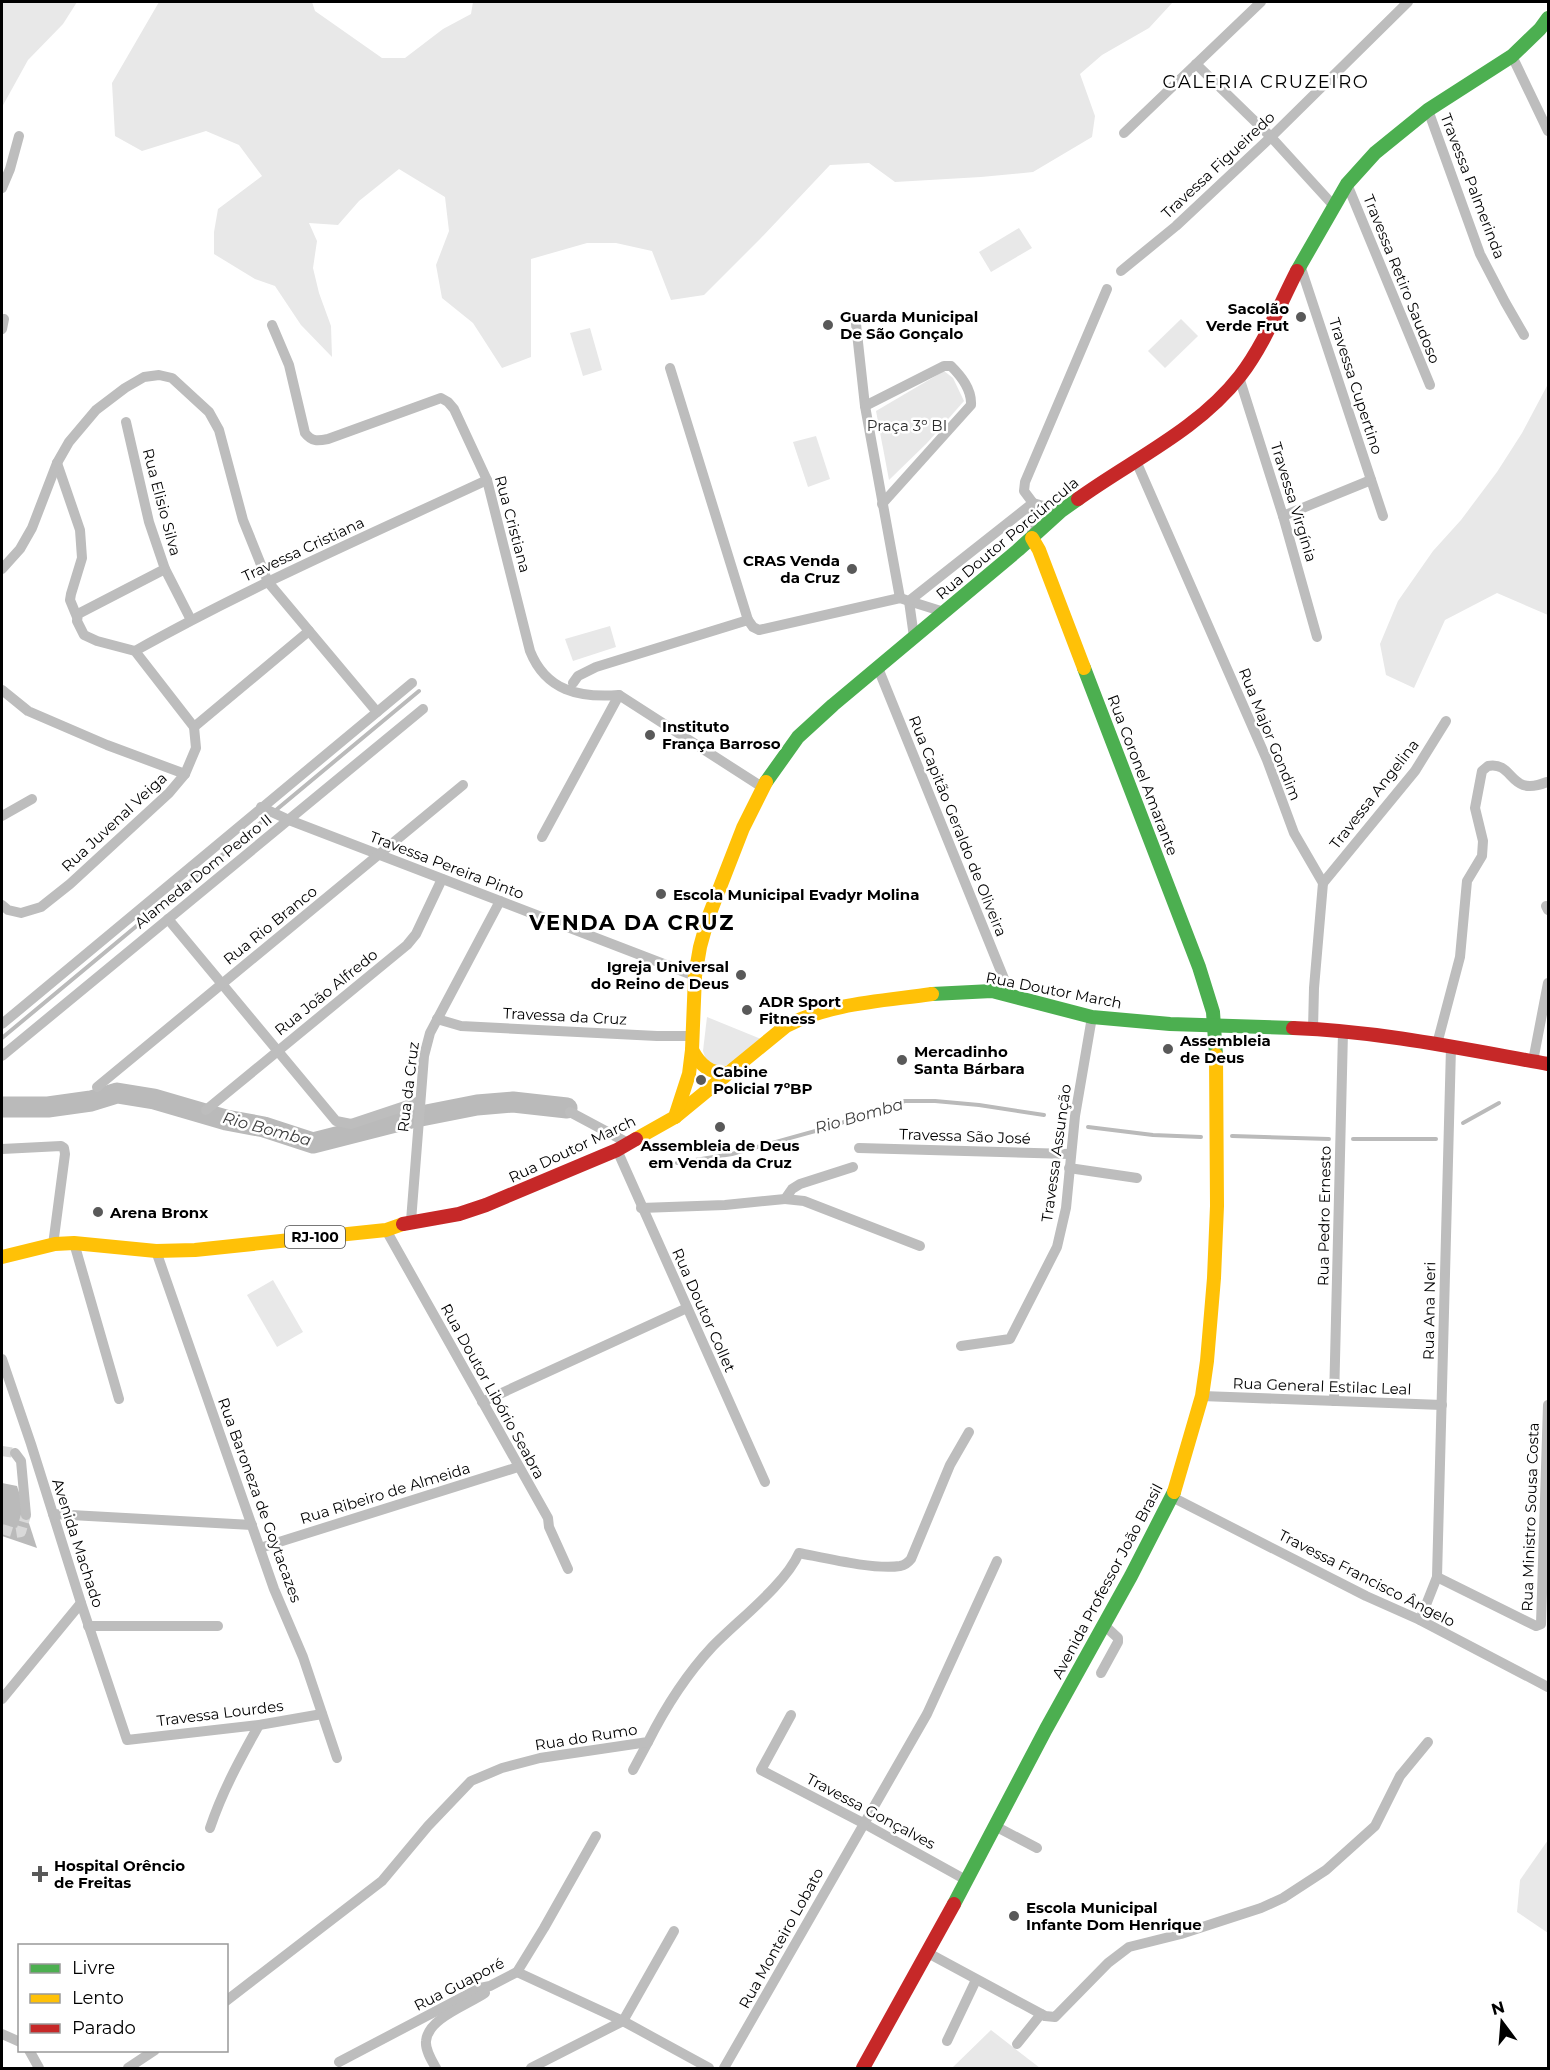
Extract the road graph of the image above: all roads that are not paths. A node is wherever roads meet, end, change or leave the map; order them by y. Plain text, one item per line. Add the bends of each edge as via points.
1 (1261, 2) edge
2 (1408, 2) edge
3 (1548, 18) edge
4 (1512, 56) junction
5 (1196, 64) junction
6 (1428, 110) junction
7 (1548, 130) edge
8 (1124, 133) dead end
9 (18, 136) dead end
10 (1271, 137) junction
11 (1347, 184) junction
12 (2, 188) edge
13 (1333, 205) junction
14 (1300, 265) junction
15 (1121, 271) dead end
16 (1107, 289) dead end
17 (856, 324) dead end
18 (272, 325) dead end
19 (1524, 335) dead end
20 (670, 368) dead end
21 (1239, 377) junction
22 (1430, 385) dead end
23 (865, 406) junction
24 (126, 422) dead end
25 (1136, 460) junction
26 (57, 463) junction
27 (487, 480) junction
28 (1371, 480) junction
29 (1033, 503) junction
30 (882, 504) junction
31 (1061, 511) junction
32 (1283, 516) junction
33 (1383, 516) dead end
34 (1032, 538) junction
35 (165, 568) junction
36 (2, 569) edge
37 (268, 582) junction
38 (905, 600) junction
39 (944, 612) junction
40 (76, 617) junction
41 (191, 620) junction
42 (748, 620) junction
43 (309, 631) junction
44 (914, 637) junction
45 (1317, 637) dead end
46 (135, 651) junction
47 (878, 668) junction
48 (412, 683) dead end
49 (573, 683) dead end
50 (2, 690) edge
51 (619, 695) junction
52 (423, 709) dead end
53 (377, 712) junction
54 (1446, 721) dead end
55 (194, 727) junction
56 (185, 774) junction
57 (1547, 782) dead end
58 (463, 785) dead end
59 (762, 787) junction
60 (32, 799) dead end
61 (264, 809) junction
62 (2, 816) edge
63 (284, 818) junction
64 (542, 837) dead end
65 (380, 854) junction
66 (442, 879) junction
67 (1323, 883) junction
68 (500, 901) junction
69 (2, 905) edge
70 (168, 919) junction
71 (695, 976) junction
72 (1548, 983) edge
73 (222, 984) junction
74 (1011, 996) junction
75 (1092, 1017) junction
76 (437, 1019) junction
77 (2, 1024) edge
78 (1215, 1026) junction
79 (1313, 1029) junction
80 (1343, 1032) junction
81 (693, 1036) junction
82 (1444, 1045) junction
83 (692, 1050) junction
84 (278, 1051) junction
85 (2, 1056) edge
86 (1533, 1061) junction
87 (1548, 1064) edge
88 (728, 1073) junction
89 (97, 1087) dead end
90 (420, 1101) junction
91 (206, 1110) dead end
92 (570, 1112) dead end
93 (675, 1117) junction
94 (623, 1146) junction
95 (859, 1148) dead end
96 (2, 1149) edge
97 (1070, 1154) junction
98 (853, 1167) dead end
99 (1069, 1168) junction
100 (1137, 1178) dead end
101 (785, 1199) junction
102 (641, 1208) junction
103 (411, 1221) junction
104 (386, 1230) junction
105 (74, 1244) junction
106 (53, 1245) junction
107 (920, 1246) dead end
108 (156, 1251) junction
109 (2, 1257) edge
110 (687, 1308) junction
111 (961, 1346) dead end
112 (2, 1359) edge
113 (1202, 1396) junction
114 (119, 1399) dead end
115 (1334, 1401) junction
116 (482, 1402) junction
117 (1442, 1405) junction
118 (1548, 1405) edge
119 (969, 1432) dead end
120 (15, 1453) dead end
121 (518, 1467) junction
122 (765, 1482) dead end
123 (1172, 1497) junction
124 (53, 1514) junction
125 (26, 1515) dead end
126 (252, 1525) junction
127 (260, 1548) junction
128 (997, 1561) dead end
129 (568, 1569) dead end
130 (1437, 1577) junction
131 (81, 1603) junction
132 (1420, 1620) junction
133 (1104, 1625) junction
134 (88, 1626) junction
135 (218, 1626) dead end
136 (1101, 1673) dead end
137 (1548, 1687) edge
138 (2, 1699) edge
139 (322, 1714) junction
140 (791, 1715) dead end
141 (259, 1725) junction
142 (124, 1736) joint
143 (648, 1742) junction
144 (1428, 1742) dead end
145 (337, 1758) dead end
146 (633, 1770) dead end
147 (863, 1823) junction
148 (995, 1826) junction
149 (210, 1828) dead end
150 (596, 1836) dead end
151 (1037, 1848) dead end
152 (966, 1880) junction
153 (674, 1931) dead end
154 (928, 1953) junction
155 (517, 1972) junction
156 (976, 1980) junction
157 (490, 1986) junction
158 (228, 1999) edge
159 (1041, 2014) junction
160 (622, 2021) junction
161 (2, 2034) edge
162 (18, 2041) edge
163 (947, 2041) dead end
164 (1017, 2044) dead end
165 (30, 2052) edge
166 (152, 2052) edge
167 (339, 2062) dead end
168 (39, 2068) edge
169 (128, 2068) edge
170 (436, 2068) edge
171 (531, 2068) edge
172 (709, 2068) edge
173 (724, 2068) edge
174 (863, 2068) edge

1 - 5 street
2 - 10 street, Travessa Figueiredo
3 - 4 main road, Rua Doutor Porciúncula
4 - 6 main road, Rua Doutor Porciúncula
4 - 7 street
5 - 8 street
5 - 10 street
6 - 11 main road, Rua Doutor Porciúncula via 1375,153
6 - 19 street, Travessa Palmerinda via 1480,254
9 - 12 street
10 - 13 street
10 - 15 street, Travessa Figueiredo
11 - 13 main road, Rua Doutor Porciúncula
11 - 22 street, Travessa Retiro Saudoso
13 - 14 main road, Rua Doutor Porciúncula
14 - 21 main road, Rua Doutor Porciúncula via 1259,347
14 - 28 street, Travessa Cupertino
16 - 29 street via 1025,482 1024,491
17 - 23 street
18 - 27 street, Rua Cristiana via 289,365 309,439 328,439 441,398 454,409
20 - 42 street
21 - 25 main road, Rua Doutor Porciúncula via 1207,410
21 - 32 street, Travessa Virgínia
23 - 30 street
23 - 30 street via 944,366 951,366 961,377 971,399 971,405
24 - 35 street, Rua Elisio Silva via 149,522
25 - 31 main road, Rua Doutor Porciúncula
25 - 67 street, Rua Major Gondim via 1267,760 1294,833
26 - 36 street via 32,528
26 - 37 street via 96,410 144,377 172,378 209,412 219,430 243,520
26 - 40 street via 81,537 82,558 70,600
27 - 37 street, Travessa Cristiana
27 - 51 street, Rua Cristiana via 535,664 548,679 572,693
28 - 32 street
28 - 33 street, Travessa Cupertino
29 - 31 street
29 - 34 street
29 - 38 street
30 - 38 street
31 - 34 main road, Rua Doutor Porciúncula
32 - 45 street, Travessa Virgínia
34 - 39 main road, Rua Doutor Porciúncula
34 - 78 main road, Rua Coronel Amarante via 1199,967
35 - 40 street
35 - 41 street, Rua Elisio Silva
37 - 41 street, Travessa Cristiana
37 - 43 street
38 - 39 street
38 - 42 street via 759,630
38 - 44 street
39 - 44 main road, Rua Doutor Porciúncula
40 - 46 street via 84,635
41 - 46 street, Travessa Cristiana
42 - 49 street via 596,667
43 - 53 street
43 - 55 street
44 - 47 main road, Rua Doutor Porciúncula
46 - 55 street
47 - 59 main road, Rua Doutor Porciúncula via 798,737
47 - 74 street, Rua Capitão Geraldo de Oliveira
48 - 53 street, Alameda Dom Pedro II
50 - 56 street via 28,711
51 - 59 street
51 - 64 street
52 - 63 street, Alameda Dom Pedro II
53 - 61 street, Alameda Dom Pedro II
54 - 67 street, Travessa Angelina via 1415,771
55 - 56 street, Rua Juvenal Veiga via 196,748
56 - 69 street, Rua Juvenal Veiga via 169,793 41,907 21,913
57 - 82 street, Rua Ana Neri via 1527,787 1500,767 1493,765 1482,771 1475,808 1483,841 1482,856 1467,881 1460,957
58 - 65 street, Rua Rio Branco
59 - 71 main road, Rua Doutor Porciúncula via 708,918
60 - 62 street
61 - 63 street
61 - 77 street, Alameda Dom Pedro II
63 - 65 street, Travessa Pereira Pinto
63 - 70 street, Alameda Dom Pedro II
65 - 66 street, Travessa Pereira Pinto
65 - 73 street, Rua Rio Branco
66 - 68 street, Travessa Pereira Pinto
66 - 84 street, Rua João Alfredo via 413,939
67 - 79 street
68 - 71 street, Travessa Pereira Pinto
68 - 76 street, Rua da Cruz
70 - 73 street
70 - 85 street, Alameda Dom Pedro II
71 - 81 main road, Rua Doutor Porciúncula
72 - 86 street
73 - 84 street
73 - 89 street, Rua Rio Branco
74 - 75 main road, Rua Doutor March / RJ-100
74 - 88 main road, Rua Doutor March / RJ-100 via 992,991 946,992 826,1010 786,1026
75 - 78 main road, Rua Doutor March / RJ-100
75 - 97 street, Travessa Assunção
76 - 81 street, Travessa da Cruz via 461,1026
76 - 90 street, Rua da Cruz via 424,1056
78 - 79 main road, Rua Doutor March / RJ-100
78 - 113 main road, Avenida Professor João Brasil via 1215,1278
79 - 80 main road, Rua Doutor March / RJ-100
80 - 82 main road, Rua Doutor March / RJ-100
80 - 115 street, Rua Pedro Ernesto
81 - 83 main road, Rua Doutor Porciúncula
82 - 86 main road, Rua Doutor March / RJ-100
82 - 117 street, Rua Ana Neri
83 - 88 main road via 699,1063 710,1071
83 - 93 main road, Rua Doutor Porciúncula via 688,1082
84 - 90 street via 342,1124
84 - 91 street, Rua João Alfredo
86 - 87 main road, Rua Doutor March / RJ-100
88 - 93 main road, Rua Doutor March / RJ-100
90 - 103 street, Rua da Cruz
92 - 94 street
93 - 94 main road, Rua Doutor March / RJ-100
94 - 102 street, Rua Doutor Collet
94 - 103 main road, Rua Doutor March / RJ-100 via 486,1205 459,1214
95 - 97 street, Travessa São José
96 - 106 street via 64,1149
97 - 99 street, Travessa Assunção
98 - 101 street via 800,1184
99 - 100 street
99 - 111 street, Travessa Assunção via 1066,1208 1057,1247 1013,1335 999,1342
101 - 102 street
101 - 107 street via 804,1201
102 - 110 street, Rua Doutor Collet
103 - 104 main road, Rua Doutor March / RJ-100
104 - 108 main road, Rua Doutor March / RJ-100
104 - 116 street, Rua Doutor Libório Seabra
105 - 106 main road, Rua Doutor March / RJ-100
105 - 108 main road, Rua Doutor March / RJ-100
105 - 114 street
106 - 109 main road, Rua Doutor March / RJ-100
108 - 126 street, Rua Baroneza de Goytacazes
110 - 116 street
110 - 122 street, Rua Doutor Collet
112 - 124 street, Avenida Machado
113 - 115 street, Rua General Estilac Leal
113 - 123 main road, Avenida Professor João Brasil
115 - 117 street, Rua General Estilac Leal
116 - 121 street, Rua Doutor Libório Seabra
117 - 130 street, Rua Ana Neri
118 - 130 street, Rua Ministro Sousa Costa via 1542,1622 1536,1626
119 - 143 street, Rua do Rumo via 950,1465 907,1564 899,1567 799,1553 790,1571 712,1648 682,1685
120 - 125 street via 21,1461
121 - 127 street, Rua Ribeiro de Almeida
121 - 129 street, Rua Doutor Libório Seabra via 548,1518
123 - 132 street, Travessa Francisco Ângelo
123 - 133 main road, Avenida Professor João Brasil
124 - 126 street
124 - 131 street, Avenida Machado
126 - 127 street, Rua Baroneza de Goytacazes
127 - 139 street, Rua Baroneza de Goytacazes
128 - 147 street, Rua Monteiro Lobato via 927,1714
130 - 132 street, Rua Ana Neri
131 - 134 street, Avenida Machado
131 - 138 street
132 - 137 street, Travessa Francisco Ângelo
133 - 136 street via 1118,1642
133 - 148 main road, Avenida Professor João Brasil
134 - 135 street
134 - 142 street, Avenida Machado
139 - 141 street, Travessa Lourdes
139 - 145 street, Rua Baroneza de Goytacazes
140 - 147 street, Travessa Gonçalves via 761,1770
141 - 142 street, Travessa Lourdes via 127,1740
141 - 149 street via 226,1786
143 - 146 street
143 - 158 street, Rua do Rumo via 540,1758 502,1768 471,1782 382,1881
144 - 159 street via 1400,1776 1375,1826 1326,1870 1261,1908 1129,1947 1055,2017
147 - 152 street, Travessa Gonçalves
147 - 173 street, Rua Monteiro Lobato
148 - 151 street
148 - 152 main road, Avenida Professor João Brasil
150 - 155 street, Rua Guaporé
152 - 154 main road, Avenida Professor João Brasil
153 - 160 street
154 - 156 street
154 - 174 main road, Avenida Professor João Brasil
155 - 157 street, Rua Guaporé
155 - 160 street
156 - 159 street
156 - 163 street
157 - 167 street, Rua Guaporé
157 - 170 street via 484,1994 444,2017 429,2033 426,2042
159 - 164 street
160 - 171 street
160 - 172 street
161 - 162 street
165 - 168 street
166 - 169 street

